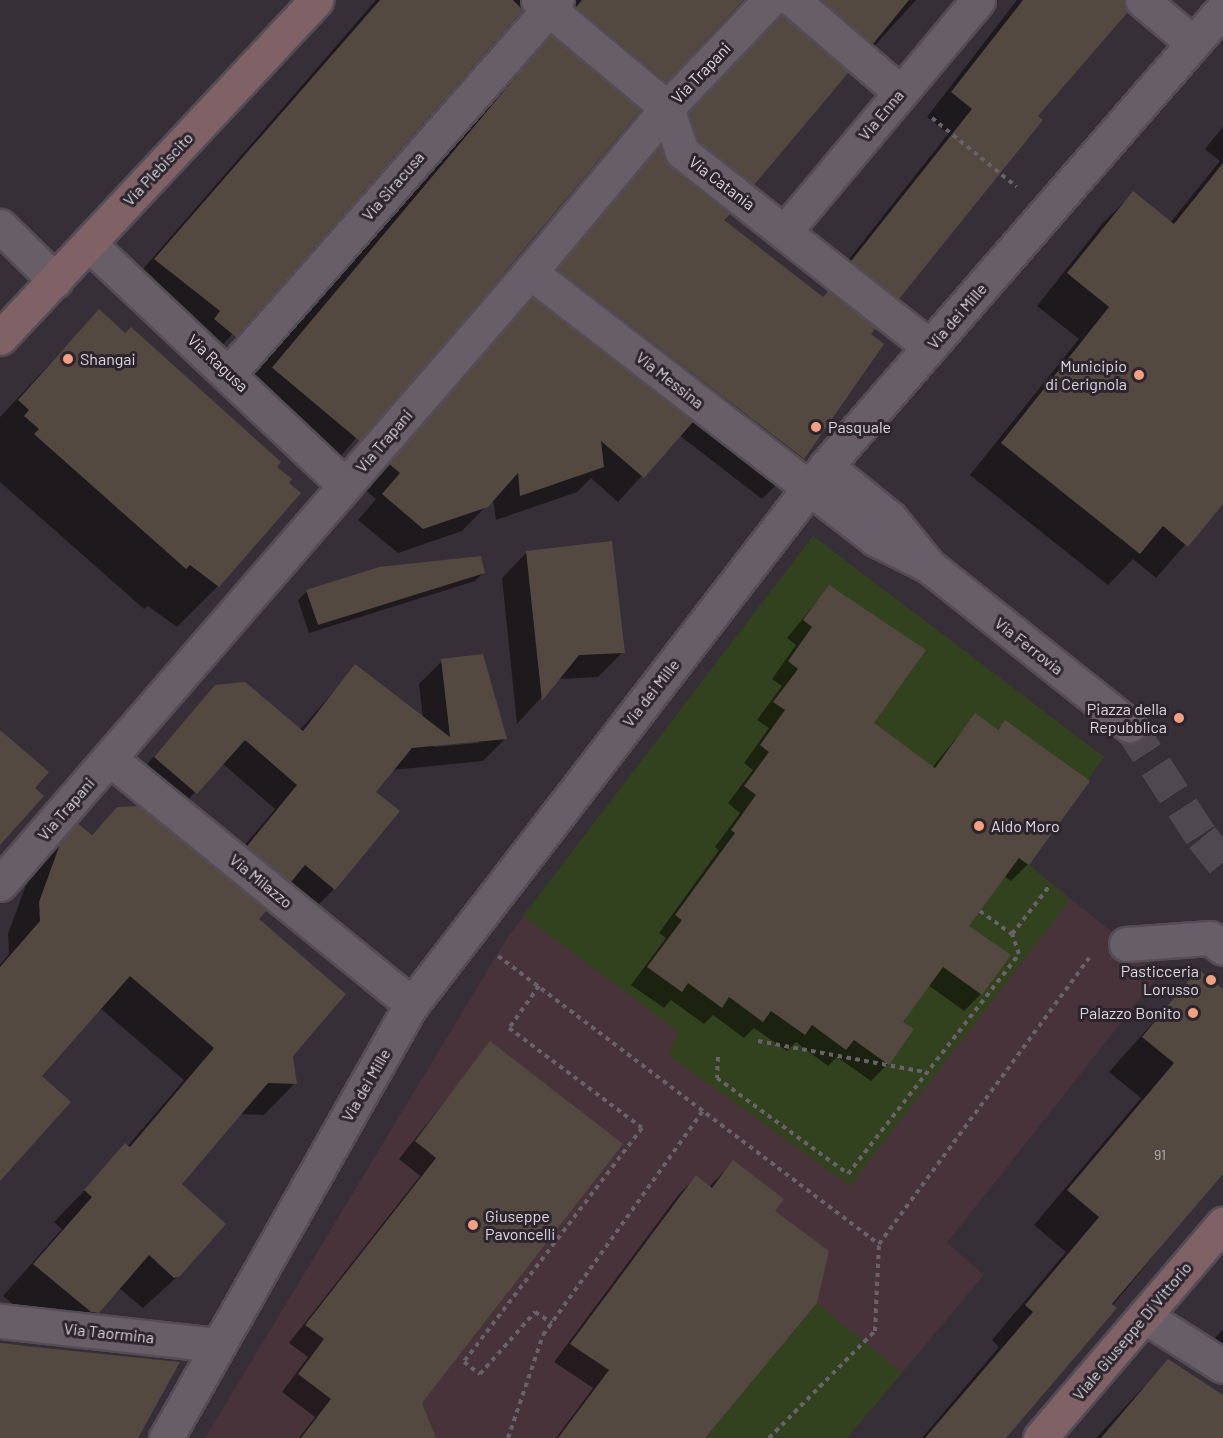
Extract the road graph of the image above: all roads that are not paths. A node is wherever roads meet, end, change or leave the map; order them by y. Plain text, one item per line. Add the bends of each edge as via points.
1 (316, 0) edge
2 (770, 0) edge
3 (793, 0) edge
4 (978, 0) edge
5 (1142, 0) edge
6 (548, 3) edge
7 (1223, 9) edge
8 (1193, 43) junction
9 (900, 92) junction
10 (667, 108) junction
11 (0, 226) edge
12 (785, 231) junction
13 (89, 244) junction
14 (530, 272) junction
15 (56, 280) junction
16 (0, 338) edge
17 (930, 347) junction
18 (230, 372) junction
19 (818, 477) junction
20 (345, 484) junction
21 (1130, 725) tunnel mouth
22 (110, 759) junction
23 (0, 884) edge
24 (1110, 947) road end
25 (1223, 948) edge
26 (412, 1004) junction
27 (1223, 1224) edge
28 (1144, 1316) junction
29 (0, 1321) edge
30 (218, 1345) junction
31 (1223, 1366) edge
32 (166, 1438) edge
33 (1040, 1438) edge

1 - 13 street, Via Plebiscito
2 - 10 street, Via Trapani
3 - 9 street
4 - 9 street, Via Enna
5 - 8 street
6 - 10 street
6 - 18 street, Via Siracusa
7 - 8 street, Via dei Mille
8 - 17 street, Via dei Mille
9 - 12 street, Via Enna
10 - 12 street, Via Catania via 682,152
10 - 14 street, Via Trapani
11 - 15 street
12 - 17 street, Via Catania
13 - 15 street, Via Plebiscito
13 - 18 street, Via Ragusa
14 - 19 street, Via Messina
14 - 20 street, Via Trapani
15 - 16 street, Via Plebiscito
17 - 19 street, Via dei Mille
18 - 20 street, Via Ragusa
19 - 21 street, Via Ferrovia via 890,518 929,566
19 - 26 street, Via dei Mille
20 - 22 street, Via Trapani
22 - 23 street, Via Trapani
22 - 26 street, Via Milazzo
24 - 25 street via 1210,938
26 - 30 street, Via dei Mille
27 - 28 street, Viale Giuseppe Di Vittorio
28 - 31 street
28 - 33 street, Viale Giuseppe Di Vittorio
29 - 30 street, Via Taormina
30 - 32 street, Via dei Mille

